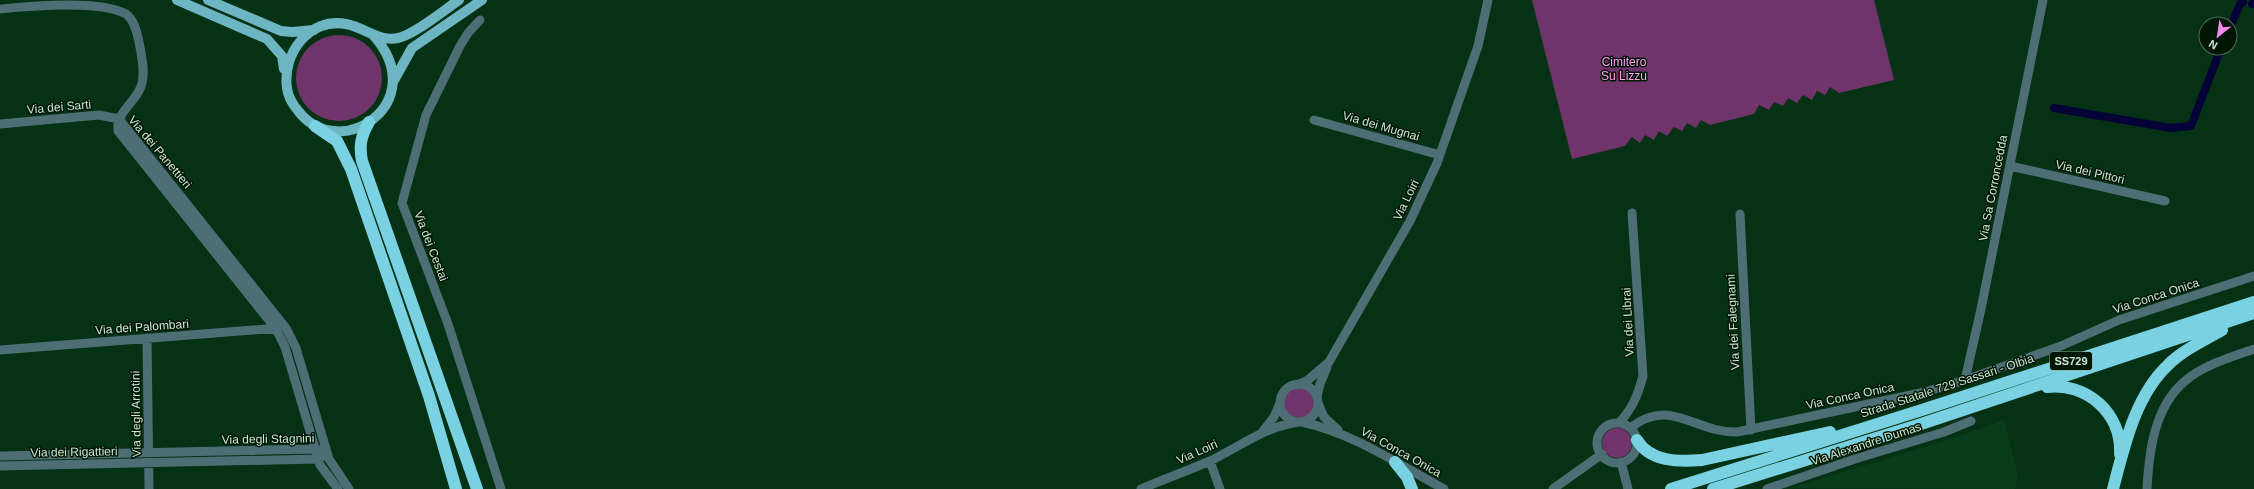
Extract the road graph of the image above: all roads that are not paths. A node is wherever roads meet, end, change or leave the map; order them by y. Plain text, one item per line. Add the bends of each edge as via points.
1 (178, 0) edge
2 (208, 0) edge
3 (459, 0) edge
4 (482, 0) edge
5 (1488, 0) edge
6 (2043, 0) edge
7 (0, 8) edge
8 (480, 20) dead end
9 (314, 30) junction
10 (374, 36) junction
11 (285, 75) junction
12 (393, 82) junction
13 (119, 119) junction
14 (1314, 120) dead end
15 (369, 122) junction
16 (0, 124) edge
17 (316, 126) junction
18 (1440, 155) junction
19 (2010, 166) junction
20 (2165, 201) dead end
21 (1632, 213) dead end
22 (1740, 214) dead end
23 (2254, 276) edge
24 (2254, 302) edge
25 (2250, 315) edge
26 (286, 328) junction
27 (276, 329) junction
28 (147, 338) junction
29 (2254, 349) edge
30 (0, 350) edge
31 (1329, 362) junction
32 (1965, 380) junction
33 (1298, 385) junction
34 (2022, 390) junction
35 (429, 396) junction
36 (444, 398) junction
37 (1317, 400) junction
38 (1280, 401) junction
39 (1888, 420) junction
40 (1971, 421) dead end
41 (1301, 422) junction
42 (1619, 423) junction
43 (1630, 428) junction
44 (1751, 430) junction
45 (1261, 433) junction
46 (1347, 436) junction
47 (1637, 440) junction
48 (316, 448) junction
49 (327, 452) junction
50 (1602, 454) junction
51 (0, 456) edge
52 (149, 458) junction
53 (318, 459) junction
54 (1210, 461) junction
55 (1395, 462) junction
56 (1621, 462) junction
57 (2119, 464) junction
58 (0, 466) edge
59 (1779, 487) edge
60 (149, 489) edge
61 (338, 489) edge
62 (349, 489) edge
63 (456, 489) edge
64 (463, 489) edge
65 (472, 489) edge
66 (477, 489) edge
67 (501, 489) edge
68 (1141, 489) edge
69 (1220, 489) edge
70 (1412, 489) edge
71 (1444, 489) edge
72 (1553, 489) edge
73 (1628, 489) edge
74 (1671, 489) edge
75 (1713, 489) edge
76 (1768, 489) edge
77 (2113, 489) edge
78 (2147, 489) edge

1 - 11 main road via 267,39 282,56
2 - 9 main road via 281,31
3 - 10 main road via 409,34 398,38
4 - 12 main road via 412,48
5 - 18 street, Via Loiri via 1478,46
6 - 19 street, Via Sa Corroncedda
7 - 13 street via 94,2 114,7 127,14 140,43 142,83
8 - 67 street, Via dei Cestai via 460,46 426,115 402,203 448,324
9 - 10 main road via 329,24 344,24 360,28
9 - 11 main road via 296,46 289,57
10 - 12 main road via 385,49 392,65
11 - 17 main road via 293,105 303,117
12 - 15 main road via 386,105
13 - 16 street, Via dei Sarti via 99,115
13 - 26 street, Via dei Panettieri
13 - 27 street, Via dei Panettieri via 117,127 120,135
14 - 18 street, Via dei Mugnai
15 - 17 main road via 345,131 330,131
15 - 36 highway via 361,137 362,161
17 - 35 highway via 337,141 351,169
18 - 31 street, Via Loiri via 1410,221
19 - 20 street, Via dei Pittori
19 - 32 street, Via Sa Corroncedda
21 - 42 street, Via dei Librai via 1643,376 1638,395 1629,413
22 - 44 street, Via dei Falegnami
23 - 32 street, Via Conca Onica via 2119,320 2061,346
24 - 39 highway, Strada Statale 729 Sassari - Olbia / SS729
25 - 34 highway, SS729
25 - 57 highway via 2185,351 2167,365 2140,406
26 - 27 street, Via dei Palombari
26 - 49 street, Via dei Panettieri via 296,348
27 - 28 street, Via dei Palombari
27 - 48 street, Via dei Panettieri via 286,347
28 - 30 street, Via dei Palombari
28 - 52 street, Via degli Arrotini
29 - 78 street via 2197,373 2177,390 2157,425 2149,460
31 - 33 street, Via Loiri
31 - 37 street
32 - 44 street, Via Conca Onica via 1925,392
33 - 37 street via 1310,388
33 - 38 street via 1286,390
34 - 57 highway via 2059,385 2075,388 2092,397 2107,409 2115,427 2120,445
34 - 75 highway, SS729
35 - 63 highway
35 - 64 highway
36 - 65 highway
36 - 66 highway
37 - 41 street via 1314,414
37 - 46 street, Via Conca Onica via 1324,418
38 - 41 street via 1283,414 1293,421
38 - 45 street, Via Loiri via 1274,417
39 - 47 highway via 1683,462 1656,456 1645,450
39 - 74 highway, Strada Statale 729 Sassari - Olbia / SS729
40 - 59 street, Via Alexandre Dumas
41 - 45 street, Via Loiri via 1283,424
41 - 46 street, Via Conca Onica
42 - 43 street
42 - 50 street via 1609,425 1599,435 1598,445
43 - 44 street, Via Conca Onica via 1645,417 1666,414 1722,432
43 - 47 street
45 - 54 street, Via Loiri
46 - 55 street, Via Conca Onica
47 - 56 street via 1633,454
48 - 49 street, Via degli Stagnini
48 - 52 street, Via degli Stagnini
48 - 53 street, Via dei Panettieri
49 - 53 street, Via degli Stagnini
49 - 62 street, Via dei Panettieri
50 - 56 street via 1608,460
50 - 72 street
51 - 52 street, Via dei Rigattieri
52 - 53 street, Via degli Stagnini
52 - 58 street, Via dei Rigattieri
52 - 60 street, Via degli Arrotini
53 - 61 street, Via dei Panettieri
54 - 68 street, Via Loiri
54 - 69 street
55 - 70 highway via 1407,477
55 - 71 street, Via Conca Onica
56 - 73 street
57 - 77 highway
59 - 76 street, Via Alexandre Dumas

